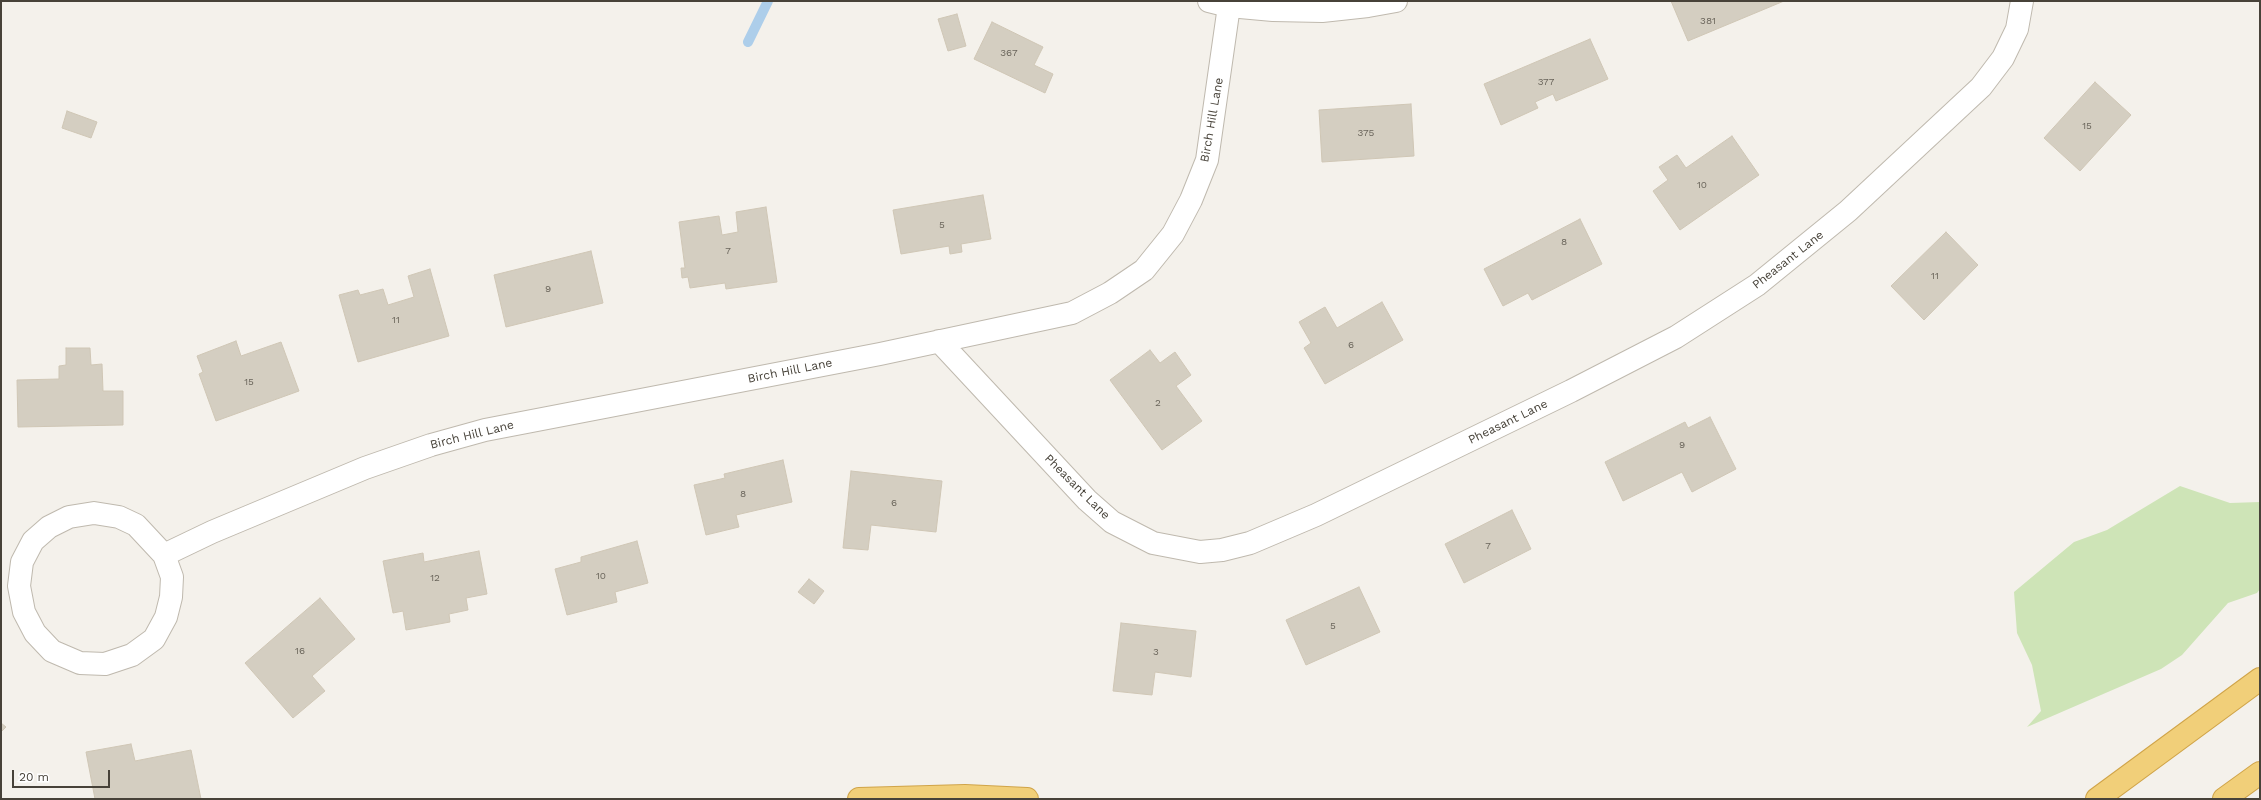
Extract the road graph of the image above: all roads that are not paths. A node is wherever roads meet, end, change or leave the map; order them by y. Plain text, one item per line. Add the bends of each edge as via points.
1 (1396, 1) edge
2 (2022, 1) edge
3 (1219, 3) edge
4 (939, 341) junction
5 (164, 555) junction
6 (2260, 679) edge
7 (2260, 773) edge
8 (859, 799) edge
9 (1027, 799) edge
10 (2097, 799) edge
11 (2224, 799) edge

1 - 3 street via 1322,11 1273,10
2 - 4 street, Pheasant Lane via 2017,29 2003,58 1981,87 1848,211 1757,285 1676,337 1571,391 1316,515 1250,543 1200,552 1153,543 1112,522 1087,500
3 - 4 street, Birch Hill Lane via 1206,160 1191,200 1173,234 1144,270 1110,293 1072,313
4 - 5 street, Birch Hill Lane via 485,430 365,468 212,532
5 - 5 street via 172,577 166,617 154,639 132,655 106,664 80,663 52,651 35,633 24,612 20,586 22,562 33,541 49,527 69,517 94,513 119,517 136,525
6 - 10 highway
7 - 11 highway
8 - 9 highway via 965,796

